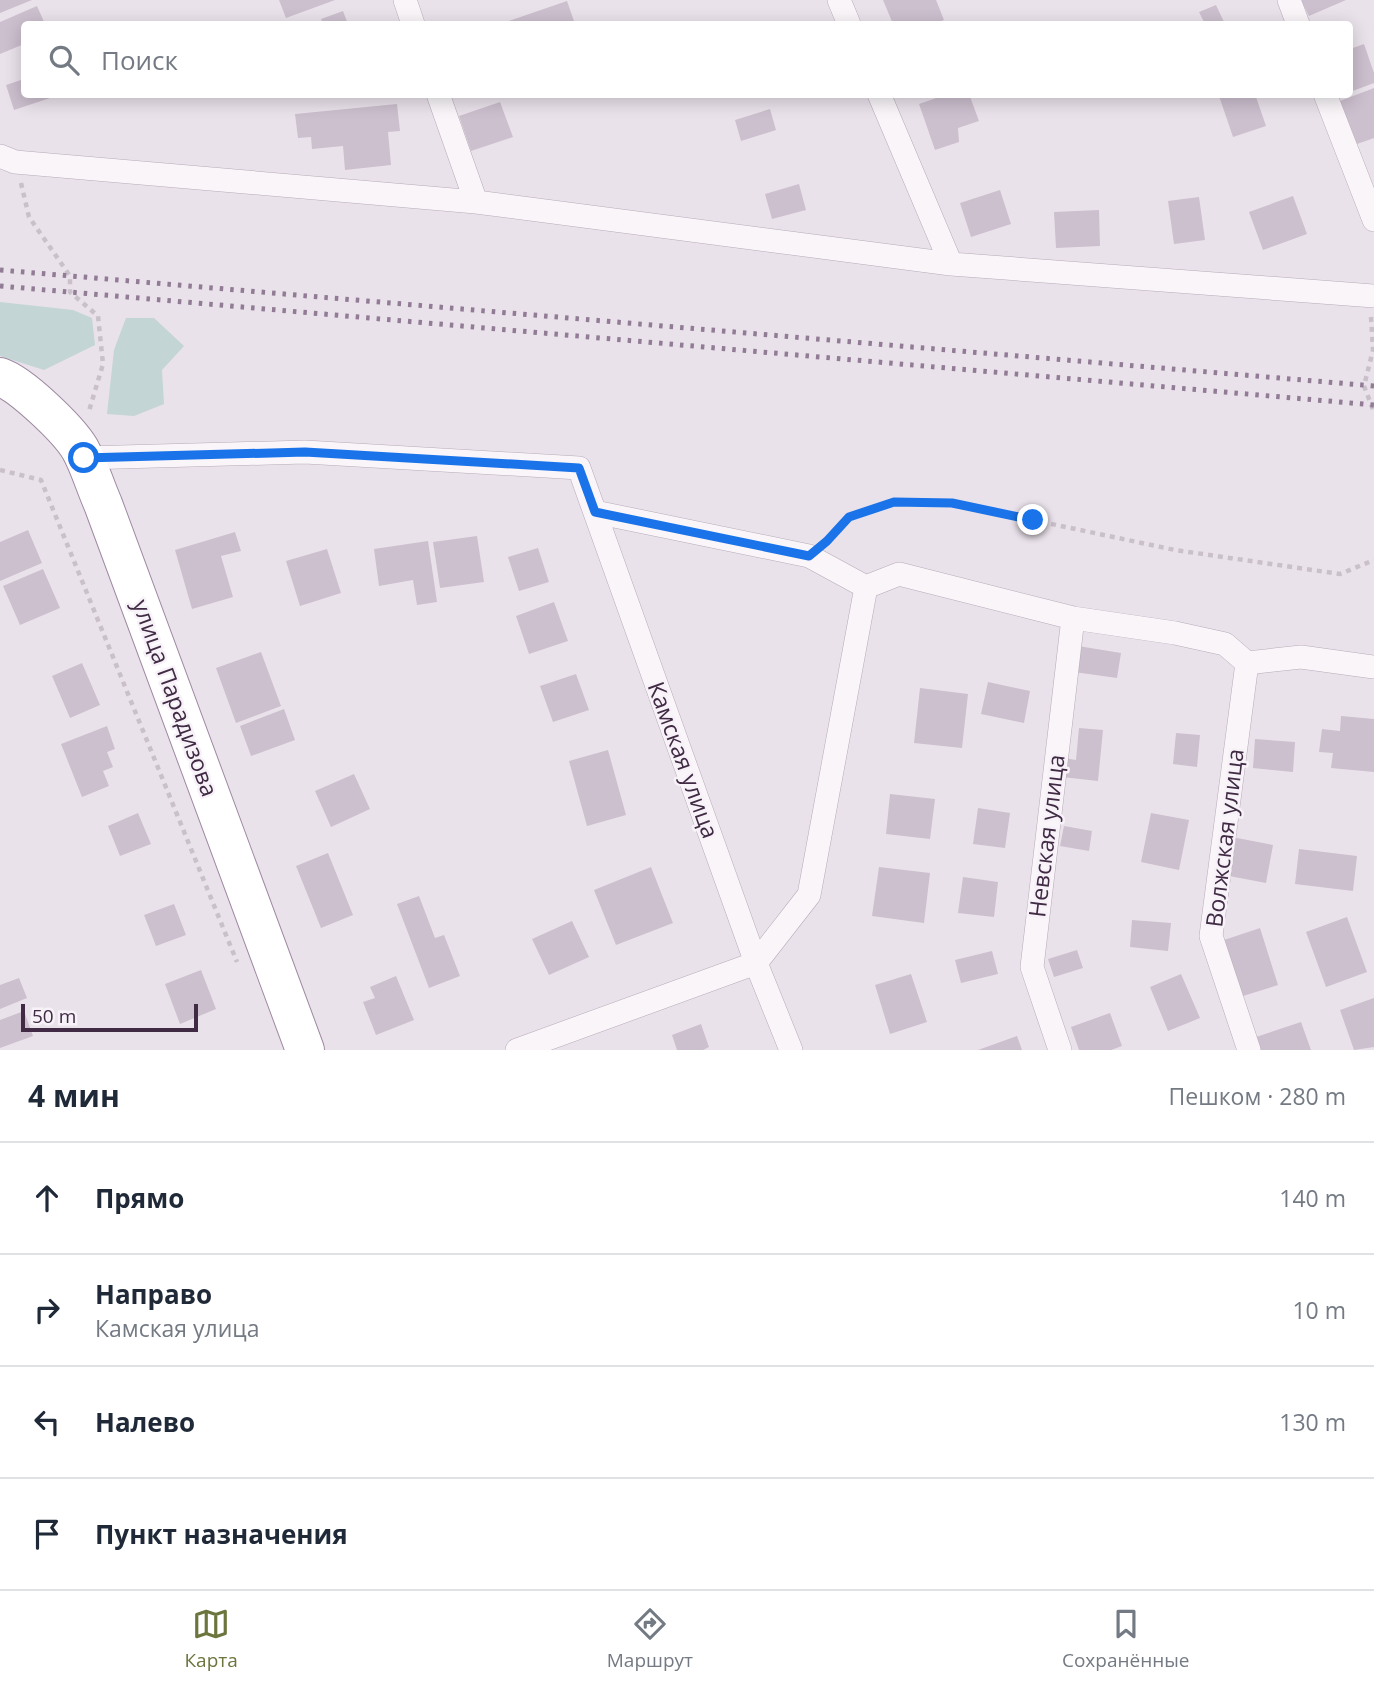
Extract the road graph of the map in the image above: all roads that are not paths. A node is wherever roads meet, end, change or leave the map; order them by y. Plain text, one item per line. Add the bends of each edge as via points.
1 (405, 0) edge
2 (839, 0) edge
3 (1289, 0) edge
4 (412, 21) edge
5 (848, 21) edge
6 (1297, 21) edge
7 (439, 98) edge
8 (881, 98) edge
9 (1327, 98) edge
10 (7, 159) edge
11 (477, 202) junction
12 (1374, 220) edge
13 (951, 264) junction
14 (1370, 295) edge
15 (0, 377) edge
16 (81, 453) junction
17 (595, 512) junction
18 (866, 587) junction
19 (1073, 618) junction
20 (1247, 663) junction
21 (1374, 667) edge
22 (756, 963) junction
23 (305, 1050) edge
24 (517, 1050) edge
25 (791, 1050) edge
26 (1060, 1050) edge
27 (1249, 1050) edge

1 - 4 street
2 - 5 street
3 - 6 street
7 - 11 street
8 - 13 street
9 - 12 street
10 - 11 street
11 - 13 street
13 - 14 street
15 - 16 highway, улица Парадизова via 11,380 42,407
16 - 17 street, Камская улица via 305,452 579,468
16 - 23 highway, улица Парадизова
17 - 18 street via 809,556
17 - 22 street, Камская улица
18 - 19 street via 899,574
18 - 22 street via 809,895
19 - 20 street via 1225,645
19 - 26 street, Невская улица via 1032,967
20 - 21 street via 1301,657
20 - 27 street, Волжская улица via 1212,936
22 - 24 street
22 - 25 street, Камская улица

